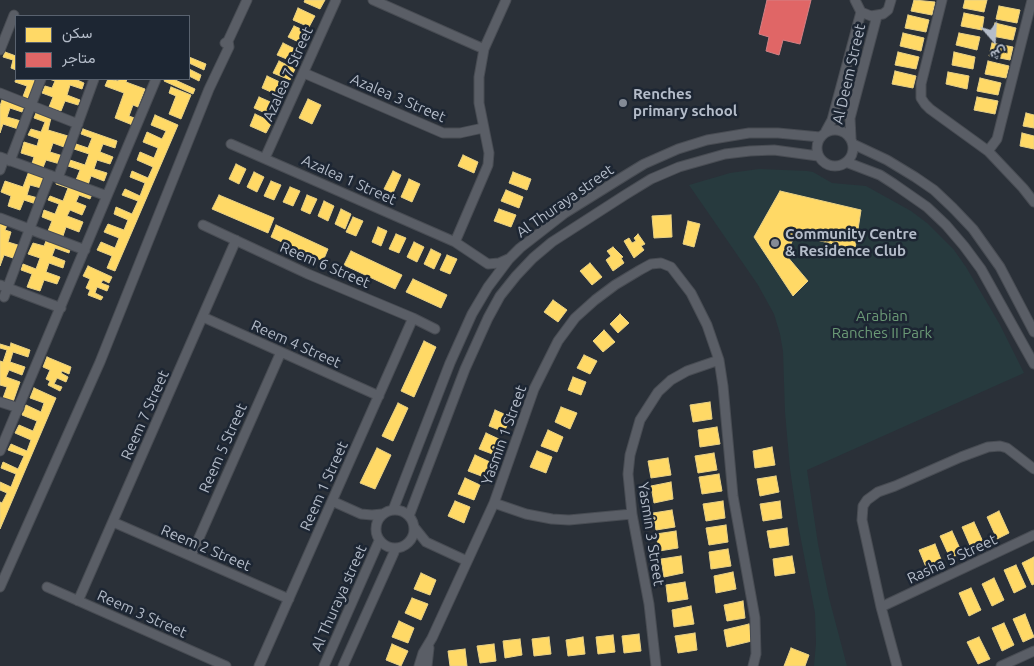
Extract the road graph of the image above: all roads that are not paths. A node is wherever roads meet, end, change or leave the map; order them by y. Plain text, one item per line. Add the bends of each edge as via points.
1 (247, 0) edge
2 (336, 0) edge
3 (373, 0) edge
4 (506, 0) edge
5 (855, 0) edge
6 (891, 0) edge
7 (942, 0) edge
8 (1032, 0) edge
9 (861, 12) junction
10 (14, 15) dead end
11 (877, 16) junction
12 (852, 42) junction
13 (868, 46) junction
14 (484, 49) junction
15 (0, 50) edge
16 (304, 73) junction
17 (41, 80) edge
18 (94, 80) edge
19 (156, 80) edge
20 (842, 81) junction
21 (858, 85) junction
22 (0, 93) edge
23 (31, 105) junction
24 (78, 124) junction
25 (483, 128) junction
26 (823, 134) junction
27 (852, 141) junction
28 (231, 144) dead end
29 (988, 151) junction
30 (818, 156) junction
31 (265, 158) junction
32 (5, 159) edge
33 (846, 162) junction
34 (0, 170) edge
35 (54, 177) junction
36 (107, 196) junction
37 (1034, 202) edge
38 (0, 218) edge
39 (203, 225) dead end
40 (30, 230) junction
41 (236, 240) junction
42 (455, 242) junction
43 (85, 250) junction
44 (509, 259) junction
45 (488, 264) junction
46 (4, 286) edge
47 (488, 287) junction
48 (4, 297) dead end
49 (61, 308) junction
50 (202, 317) junction
51 (414, 318) junction
52 (436, 329) dead end
53 (1034, 332) edge
54 (281, 352) junction
55 (719, 360) junction
56 (1034, 364) edge
57 (379, 396) junction
58 (0, 402) edge
59 (19, 408) junction
60 (0, 452) edge
61 (1033, 468) edge
62 (332, 501) junction
63 (494, 503) junction
64 (393, 510) junction
65 (361, 514) junction
66 (382, 514) junction
67 (632, 514) junction
68 (409, 516) junction
69 (113, 522) junction
70 (414, 527) junction
71 (377, 536) junction
72 (1034, 536) edge
73 (426, 542) junction
74 (406, 544) junction
75 (396, 548) junction
76 (191, 556) junction
77 (467, 561) junction
78 (0, 587) edge
79 (47, 587) dead end
80 (289, 599) junction
81 (78, 601) junction
82 (881, 607) junction
83 (432, 638) junction
84 (756, 646) junction
85 (1034, 651) edge
86 (226, 666) edge
87 (259, 666) edge
88 (324, 666) edge
89 (342, 666) edge
90 (420, 666) edge
91 (427, 666) edge
92 (656, 666) edge
93 (747, 666) edge
94 (753, 666) edge
95 (897, 666) edge
96 (1002, 666) edge

1 - 78 street via 100,362
2 - 16 street, Azalea 7 Street
3 - 14 street
4 - 14 street
5 - 9 street
6 - 11 street via 888,10
7 - 29 street via 921,84 921,98 930,109
8 - 29 street via 999,134
9 - 11 street
9 - 12 street, Al Deem Street
10 - 15 street
11 - 13 street, Al Deem Street
12 - 13 street
12 - 20 street, Al Deem Street
13 - 21 street, Al Deem Street
14 - 25 street via 478,90
16 - 25 street, Azalea 3 Street via 444,133 460,134
16 - 31 street, Azalea 7 Street
17 - 23 street
18 - 24 street
19 - 36 street
20 - 21 street
20 - 26 street, Al Deem Street via 832,120
21 - 27 street, Al Deem Street via 849,125
22 - 23 street
23 - 24 street
23 - 32 street
24 - 35 street
25 - 42 street via 489,153 488,165
26 - 27 street via 837,129
26 - 30 street via 817,143
26 - 44 street, Al Thuraya street via 749,134 706,140 678,149 644,164 565,213
27 - 33 street via 852,154
27 - 53 street via 915,177 953,208 973,229 1000,267
28 - 31 street, Azalea 1 Street
29 - 37 street
30 - 33 street via 828,165
30 - 68 street, Al Thuraya street via 774,150 750,151 678,167 618,200 552,242 533,258 505,290 488,318
31 - 42 street, Azalea 1 Street
32 - 34 street
32 - 35 street
33 - 56 street via 894,184 946,225 980,269
35 - 36 street
35 - 40 street
36 - 43 street
38 - 40 street
39 - 41 street, Reem 6 Street
40 - 43 street
40 - 46 street
41 - 50 street, Reem 7 Street
41 - 51 street, Reem 6 Street
42 - 45 street, Azalea 1 Street
43 - 49 street
44 - 45 street
44 - 47 street, Al Thuraya street
45 - 47 street
46 - 48 street
46 - 49 street
47 - 64 street, Al Thuraya street via 450,363
49 - 59 street
50 - 54 street, Reem 4 Street
50 - 69 street, Reem 7 Street
51 - 52 street, Reem 6 Street
51 - 57 street, Reem 1 Street
54 - 57 street, Reem 4 Street
54 - 76 street, Reem 5 Street
55 - 63 street, Yasmin 1 Street via 707,325 675,265 665,258 652,259 595,300 575,318 558,341 534,389
55 - 67 street, Yasmin 3 Street via 671,380 658,392 640,420 628,474
55 - 84 street, Yasmin 1 Street via 734,496 753,604
57 - 62 street, Reem 1 Street
58 - 59 street
59 - 60 street
61 - 82 street via 1013,447 1000,441 985,443 867,500 862,520
62 - 65 street
62 - 80 street, Reem 1 Street
63 - 67 street via 552,519
63 - 77 street, Yasmin 1 Street
64 - 66 street
64 - 68 street
65 - 66 street
65 - 71 street via 370,522
66 - 71 street via 376,525
67 - 92 street, Yasmin 3 Street via 649,604
68 - 70 street
69 - 76 street, Reem 2 Street
69 - 81 street, Reem 7 Street
70 - 73 street
70 - 74 street
71 - 75 street via 384,545
71 - 88 street, Al Thuraya street
72 - 82 street, Rasha 5 Street
73 - 74 street
73 - 77 street
74 - 75 street
75 - 89 street, Al Thuraya street
76 - 80 street, Reem 2 Street
77 - 83 street, Yasmin 1 Street
79 - 81 street, Reem 3 Street
80 - 87 street, Reem 1 Street
81 - 86 street, Reem 3 Street
82 - 95 street
83 - 90 street, Yasmin 1 Street
83 - 91 street, Yasmin 1 Street
84 - 93 street, Yasmin 1 Street
84 - 94 street, Yasmin 1 Street
85 - 96 street

